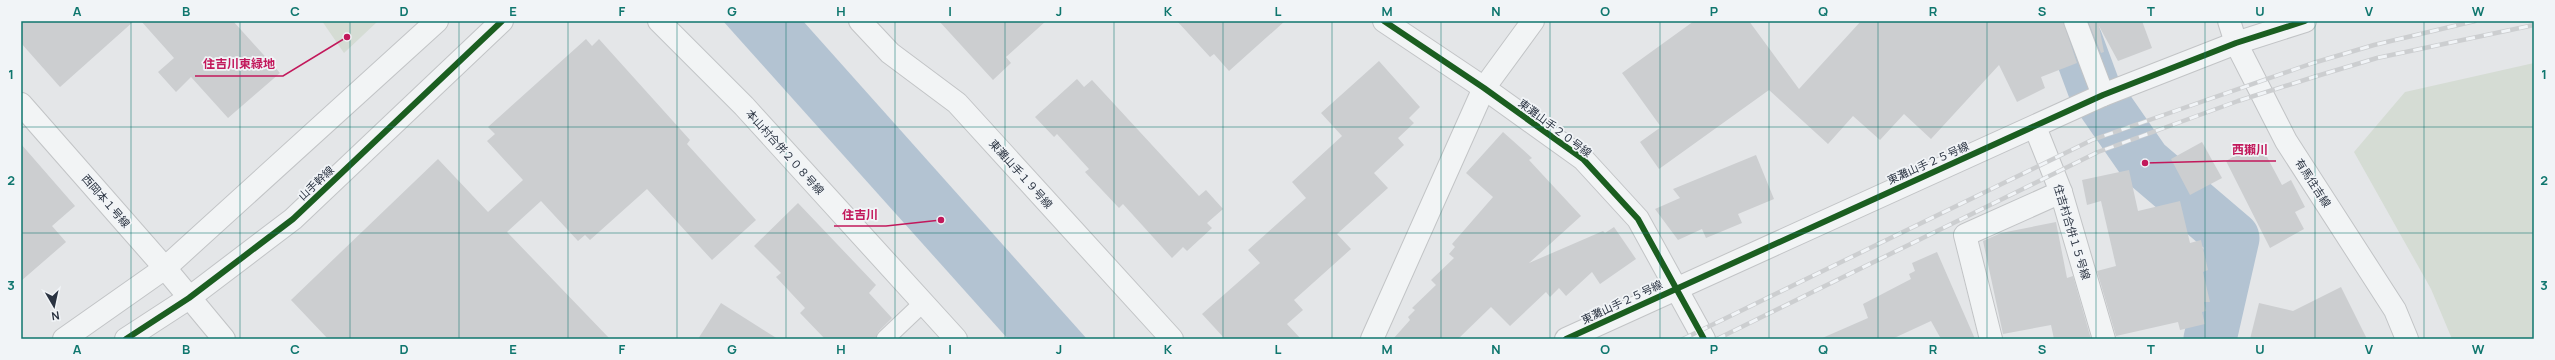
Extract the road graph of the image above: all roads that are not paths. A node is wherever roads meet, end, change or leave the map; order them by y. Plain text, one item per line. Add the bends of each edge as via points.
1 (437, 21) edge
2 (502, 21) edge
3 (659, 21) edge
4 (860, 21) edge
5 (1384, 21) edge
6 (1533, 21) edge
7 (2076, 21) edge
8 (2229, 21) edge
9 (2305, 21) edge
10 (2236, 43) junction
11 (1484, 88) junction
12 (2103, 95) junction
13 (21, 104) edge
14 (2035, 127) junction
15 (2061, 192) junction
16 (165, 268) junction
17 (1675, 288) junction
18 (189, 298) junction
19 (923, 303) junction
20 (64, 339) edge
21 (126, 339) edge
22 (224, 339) edge
23 (885, 339) edge
24 (956, 339) edge
25 (1172, 339) edge
26 (1372, 339) edge
27 (1566, 339) edge
28 (1704, 339) edge
29 (1991, 339) edge
30 (2104, 339) edge
31 (2407, 339) edge

1 - 16 street
2 - 18 street, 山手幹線 via 293,219
3 - 19 street, 本山村合併２０８号線 via 744,106
4 - 25 street, 東灘山手１９号線 via 890,53 957,103
5 - 11 street, 東灘山手２０号線
6 - 11 street
7 - 12 street
8 - 10 street, 有馬住吉線
9 - 10 street, 東灘山手２５号線
10 - 12 street, 東灘山手２５号線
10 - 31 street, 有馬住吉線 via 2286,141 2395,310
11 - 17 street, 東灘山手２０号線 via 1583,160 1638,219
11 - 26 street
12 - 14 street, 東灘山手２５号線
13 - 16 street, 西岡本１号線
14 - 15 street, 住吉村合併１５号線
14 - 17 street, 東灘山手２５号線
15 - 29 street via 1965,235
15 - 30 street, 住吉村合併１５号線
16 - 18 street, 西岡本１号線
16 - 20 street
17 - 27 street, 東灘山手２５号線
17 - 28 street, 東灘山手２０号線
18 - 21 street, 山手幹線
18 - 22 street, 西岡本１号線
19 - 23 lane
19 - 24 street, 本山村合併２０８号線

